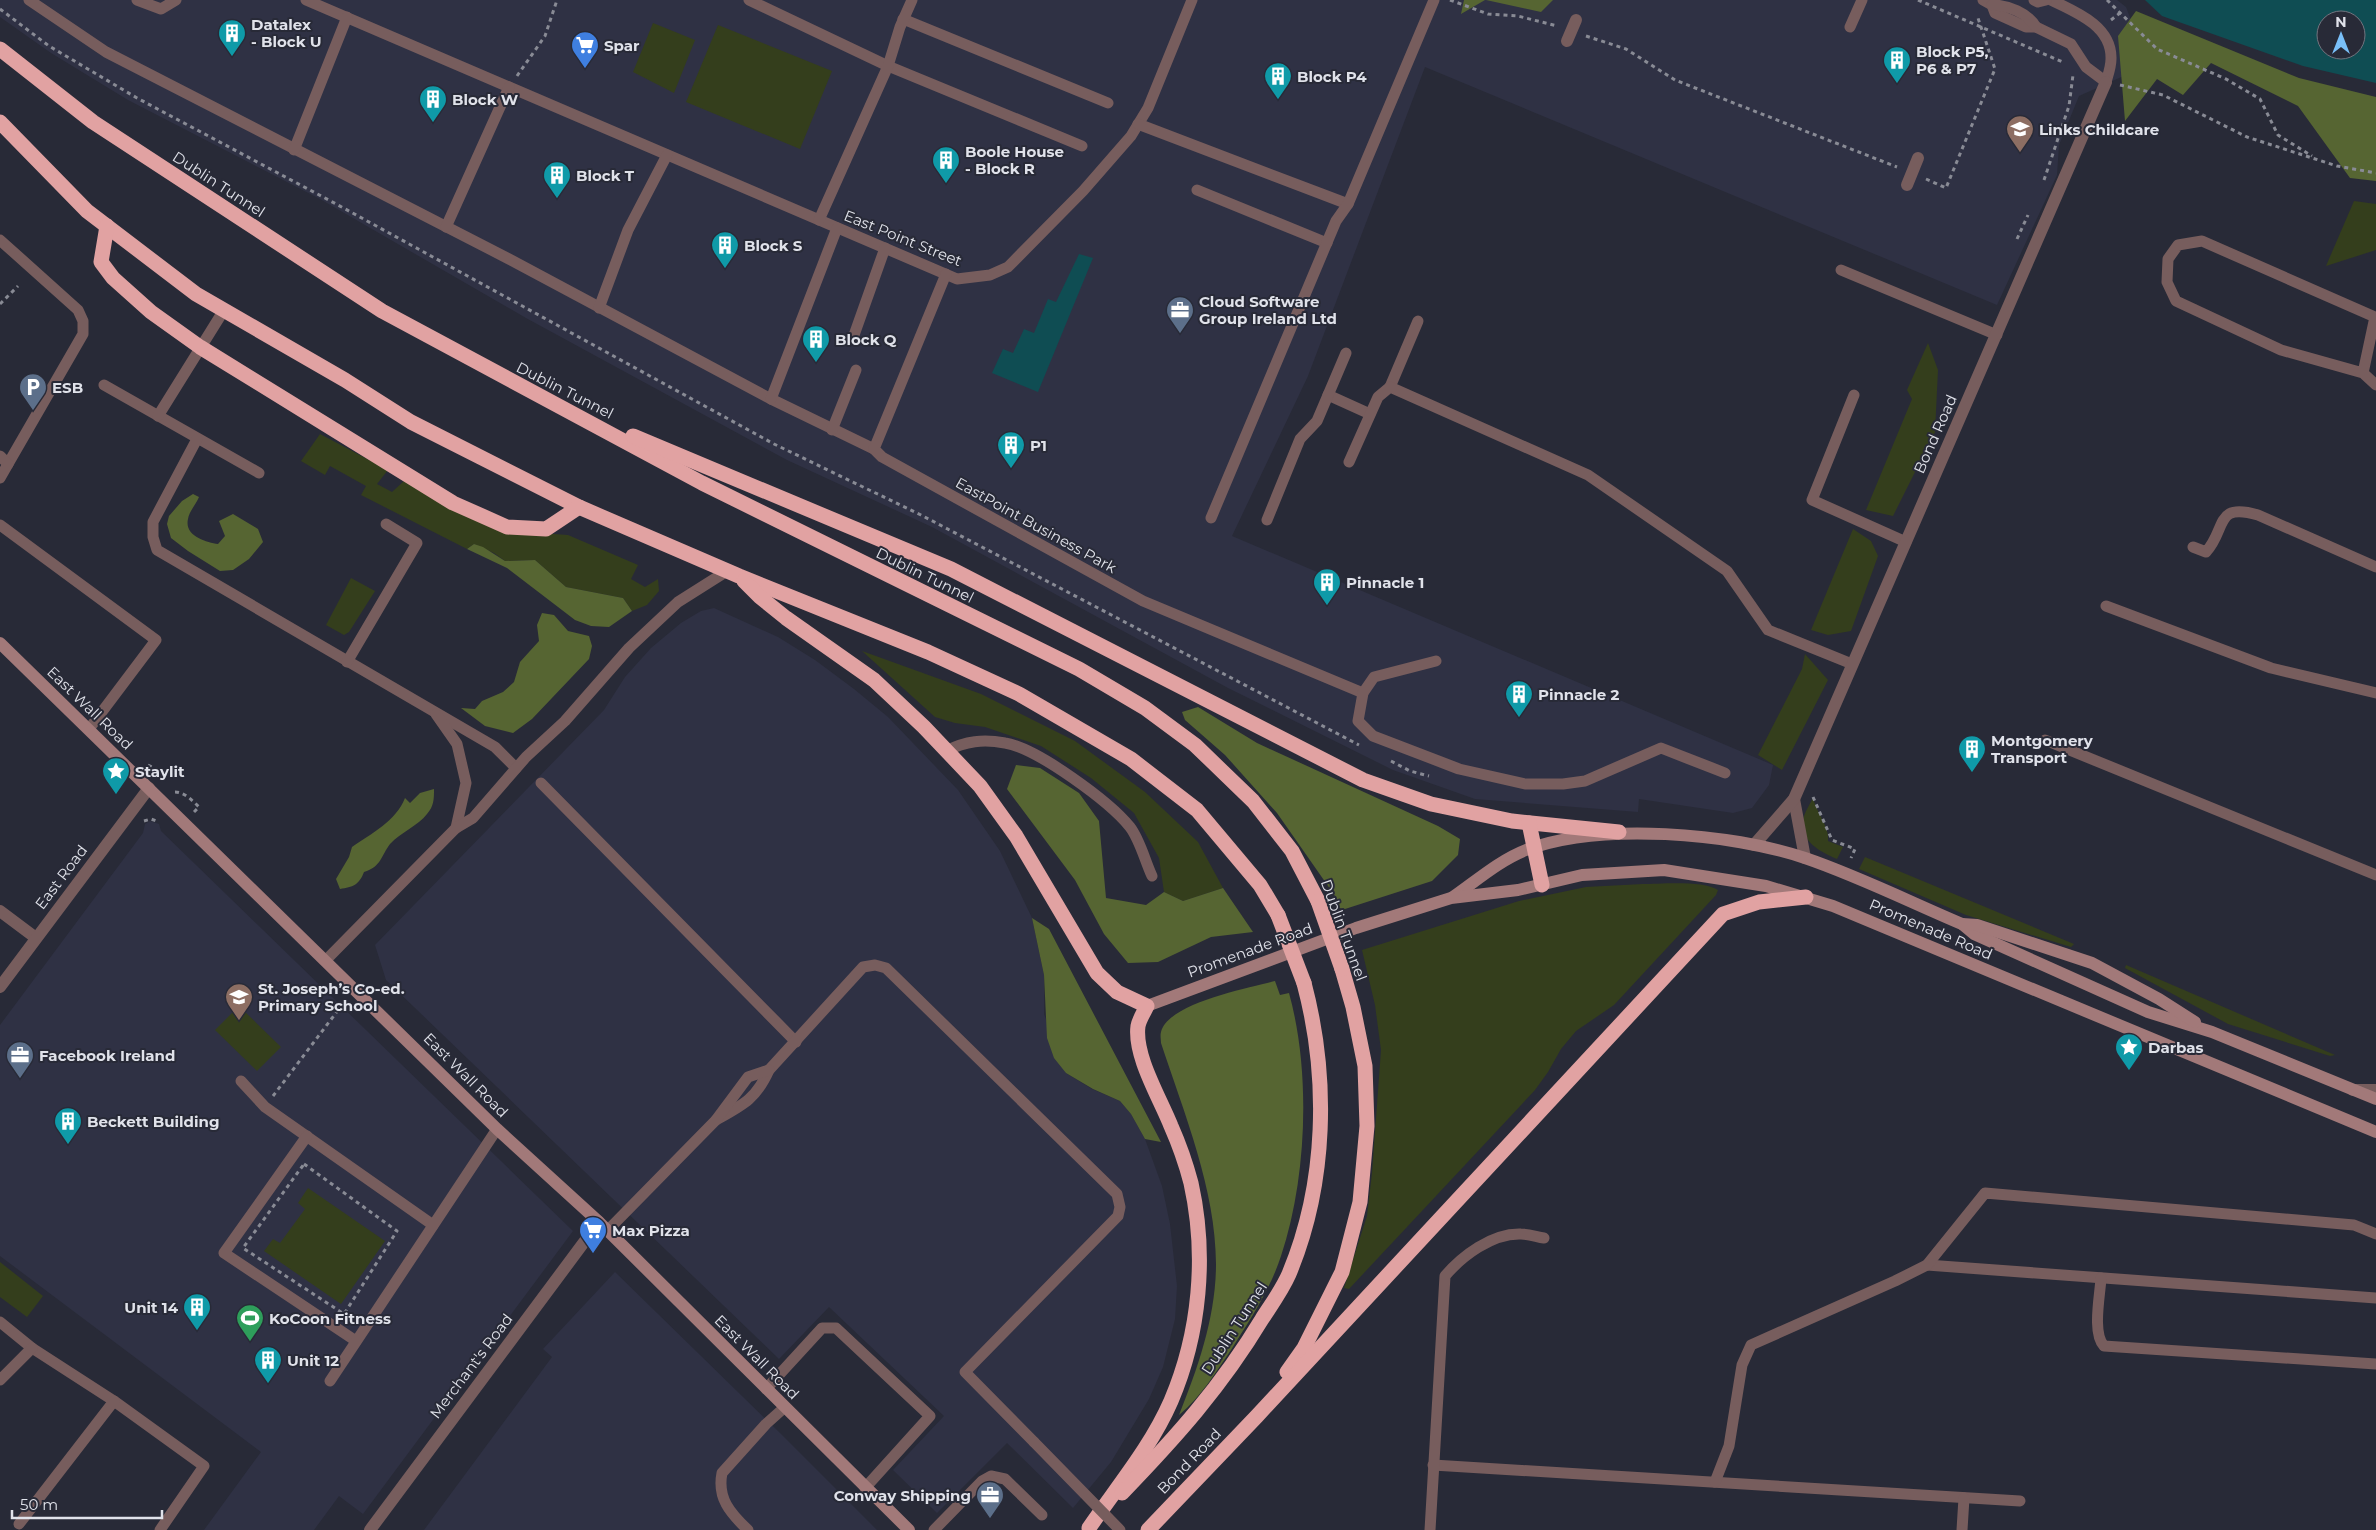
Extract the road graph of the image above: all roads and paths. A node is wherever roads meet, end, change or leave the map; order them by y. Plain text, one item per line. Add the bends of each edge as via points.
1 (30, 0) edge
2 (137, 0) edge
3 (176, 0) edge
4 (306, 0) edge
5 (557, 0) edge
6 (749, 0) edge
7 (912, 0) edge
8 (1192, 0) edge
9 (1434, 0) edge
10 (1450, 0) edge
11 (1862, 0) edge
12 (1918, 0) edge
13 (2034, 0) edge
14 (2046, 0) edge
15 (2051, 0) edge
16 (2107, 0) edge
17 (1984, 5) edge
18 (0, 9) edge
19 (347, 17) junction
20 (903, 19) junction
21 (1576, 20) dead end
22 (1850, 27) dead end
23 (1981, 27) junction
24 (1562, 28) dead end
25 (1580, 34) dead end
26 (1567, 41) dead end
27 (0, 49) edge
28 (2066, 64) dead end
29 (888, 66) junction
30 (2074, 67) dead end
31 (2106, 82) junction
32 (511, 88) junction
33 (1108, 103) dead end
34 (0, 122) edge
35 (1138, 124) junction
36 (1082, 146) dead end
37 (294, 150) junction
38 (667, 154) junction
39 (1918, 158) dead end
40 (2317, 159) junction
41 (1903, 170) dead end
42 (2376, 173) edge
43 (1920, 177) dead end
44 (1907, 185) dead end
45 (2041, 188) dead end
46 (1197, 190) dead end
47 (1348, 204) junction
48 (2029, 214) dead end
49 (819, 220) junction
50 (107, 226) junction
51 (446, 227) junction
52 (838, 228) junction
53 (2017, 239) dead end
54 (0, 240) edge
55 (1327, 243) junction
56 (886, 248) junction
57 (1841, 270) dead end
58 (946, 274) junction
59 (18, 286) dead end
60 (0, 304) edge
61 (599, 308) junction
62 (224, 310) junction
63 (1418, 321) dead end
64 (1997, 335) junction
65 (853, 338) dead end
66 (200, 347) junction
67 (1346, 353) dead end
68 (856, 370) dead end
69 (2362, 373) junction
70 (104, 385) dead end
71 (2376, 386) edge
72 (1390, 387) junction
73 (1328, 395) junction
74 (1854, 395) dead end
75 (770, 399) junction
76 (551, 402) junction
77 (1370, 414) junction
78 (158, 416) junction
79 (832, 430) junction
80 (197, 438) junction
81 (874, 449) junction
82 (4, 460) edge
83 (1349, 462) dead end
84 (259, 473) dead end
85 (0, 478) edge
86 (579, 507) junction
87 (1211, 518) dead end
88 (1267, 520) dead end
89 (386, 524) dead end
90 (0, 525) edge
91 (1906, 542) junction
92 (2193, 547) dead end
93 (2376, 567) edge
94 (733, 574) junction
95 (2106, 606) dead end
96 (0, 642) edge
97 (1436, 661) dead end
98 (347, 662) junction
99 (1852, 664) junction
100 (1363, 693) junction
101 (2376, 693) edge
102 (434, 711) junction
103 (89, 729) junction
104 (2045, 740) dead end
105 (1367, 749) dead end
106 (946, 751) junction
107 (1384, 758) dead end
108 (516, 768) junction
109 (1725, 773) dead end
110 (1437, 778) dead end
111 (541, 783) dead end
112 (150, 788) junction
113 (174, 792) dead end
114 (1794, 799) junction
115 (196, 810) dead end
116 (141, 819) dead end
117 (1529, 823) junction
118 (165, 828) dead end
119 (456, 828) junction
120 (1619, 832) junction
121 (1754, 845) junction
122 (1534, 848) junction
123 (1805, 858) junction
124 (2376, 875) edge
125 (1152, 876) dead end
126 (1542, 884) junction
127 (1806, 897) junction
128 (1451, 898) junction
129 (0, 911) edge
130 (1962, 924) junction
131 (36, 938) junction
132 (326, 960) junction
133 (0, 987) edge
134 (342, 1005) dead end
135 (1147, 1006) junction
136 (2209, 1031) junction
137 (796, 1042) junction
138 (769, 1070) junction
139 (241, 1081) dead end
140 (2353, 1090) junction
141 (2376, 1090) edge
142 (2376, 1099) edge
143 (265, 1107) junction
144 (716, 1120) junction
145 (498, 1129) junction
146 (2376, 1132) edge
147 (307, 1136) junction
148 (304, 1164) joint
149 (433, 1225) junction
150 (604, 1226) junction
151 (2376, 1234) edge
152 (1544, 1238) dead end
153 (1927, 1265) junction
154 (2101, 1278) junction
155 (2376, 1298) edge
156 (0, 1322) edge
157 (356, 1341) junction
158 (32, 1348) junction
159 (2376, 1364) edge
160 (0, 1380) edge
161 (330, 1381) dead end
162 (766, 1389) junction
163 (114, 1401) junction
164 (784, 1407) junction
165 (1257, 1416) junction
166 (1432, 1466) junction
167 (1715, 1482) junction
168 (865, 1488) junction
169 (1964, 1498) junction
170 (2020, 1501) dead end
171 (1042, 1515) dead end
172 (19, 1524) dead end
173 (1088, 1529) edge
174 (160, 1530) edge
175 (370, 1530) edge
176 (748, 1530) edge
177 (909, 1530) edge
178 (934, 1530) edge
179 (1120, 1530) edge
180 (1148, 1530) edge
181 (1430, 1530) edge
182 (1962, 1530) edge

1 - 37 lane, EastPoint Business Park via 106,52
2 - 3 lane via 161,9
4 - 19 lane, East Point Street
5 - 32 path via 545,36
6 - 29 lane
7 - 20 lane
8 - 35 lane, East Point Street via 1148,108
9 - 47 lane
10 - 24 path via 1488,14 1518,16
11 - 22 lane
12 - 23 path
13 - 14 lane
15 - 31 lane via 2090,20 2107,40 2112,59
16 - 40 path via 2157,49 2226,79 2260,99 2278,135
17 - 23 path
17 - 31 lane via 2026,27 2036,27 2071,44 2086,67
18 - 105 path via 49,46 137,98 774,444 921,515
19 - 32 lane, East Point Street
19 - 37 lane
20 - 29 lane
20 - 33 lane
21 - 26 street, bridge
23 - 28 path
23 - 43 path via 1995,69 1946,188
25 - 41 path via 1626,49 1675,80
27 - 76 highway, Dublin Tunnel via 93,122 382,311
29 - 36 lane
29 - 49 lane
30 - 45 path via 2069,106
31 - 40 path via 2163,95 2247,137
31 - 64 street, Bond Road
32 - 38 lane, East Point Street
32 - 51 lane
34 - 50 highway, Dublin Tunnel via 87,211
35 - 47 lane
35 - 58 lane, East Point Street via 1083,191 1008,267 971,279 957,279
37 - 51 lane, EastPoint Business Park
38 - 49 lane, East Point Street
38 - 61 lane via 628,230
39 - 44 street, bridge
40 - 42 path
46 - 55 lane
47 - 55 lane via 1336,221
48 - 53 path
49 - 52 lane, East Point Street
50 - 62 highway, Dublin Tunnel via 196,294
50 - 66 highway via 101,262 113,278 151,312
51 - 61 lane, EastPoint Business Park
52 - 56 lane, East Point Street
52 - 75 lane
54 - 82 lane via 78,310 83,321 83,334
55 - 87 lane
56 - 58 lane, East Point Street
56 - 65 lane
57 - 64 lane
58 - 81 lane
59 - 60 path
61 - 75 lane, EastPoint Business Park
62 - 66 lane
62 - 86 highway, Dublin Tunnel via 410,422
63 - 72 lane
64 - 91 street, Bond Road
66 - 78 lane
66 - 86 highway via 453,503 507,527 546,529
67 - 73 lane
68 - 79 lane
69 - 69 lane via 2281,350 2176,300 2167,282 2168,259 2178,245 2202,241 2375,317
69 - 71 lane
70 - 78 lane
72 - 77 lane via 1378,397
72 - 99 lane via 1588,475 1727,571 1768,630
73 - 77 lane
73 - 88 lane via 1317,421 1300,439
74 - 91 lane via 1812,500
75 - 79 lane, EastPoint Business Park
76 - 117 highway via 951,569 1363,780 1431,804
76 - 165 highway, Dublin Tunnel, bridge via 711,487 1079,669 1145,708 1195,744 1253,801 1292,851 1318,900 1353,1008 1364,1066 1367,1126 1360,1202 1342,1272 1304,1348
77 - 83 lane
78 - 80 lane
79 - 81 lane, EastPoint Business Park
80 - 84 lane
80 - 98 lane via 153,522 157,550
81 - 100 lane, EastPoint Business Park via 1143,601
82 - 85 lane
86 - 94 highway, Dublin Tunnel
89 - 98 lane via 417,543
90 - 103 lane via 156,640
91 - 99 street, Bond Road
92 - 93 lane via 2206,552 2222,519 2232,511 2243,511
94 - 106 highway via 773,608 874,680
94 - 108 lane via 678,602 629,648 565,722
94 - 173 highway, Dublin Tunnel, bridge via 928,652 1010,690 1131,759 1197,810 1260,885 1278,915 1304,983 1318,1061 1320,1128 1311,1208 1288,1275 1221,1382 1182,1431
95 - 101 lane via 2271,668
96 - 103 street, East Wall Road
97 - 100 lane via 1374,677
98 - 102 lane
99 - 114 street, Bond Road
100 - 109 lane via 1358,721 1372,736 1460,769 1525,784 1585,781 1660,748
102 - 108 lane via 495,746
102 - 119 lane via 457,744 466,783
103 - 112 street, East Wall Road
104 - 124 lane
106 - 125 lane via 963,742 984,742 1006,743 1034,754 1108,804 1131,828
106 - 135 highway via 980,786 1016,836 1097,973 1117,992
107 - 110 path via 1410,771
108 - 119 lane via 473,818
111 - 137 lane
112 - 131 street, East Road
112 - 132 street, East Wall Road
113 - 115 path via 187,796 199,807
114 - 121 street, Bond Road
114 - 123 street
116 - 118 path via 158,821
117 - 120 highway
117 - 122 highway
119 - 132 lane
120 - 121 street, Promenade Road
120 - 122 street, Promenade Road via 1547,843
121 - 123 street, Promenade Road
122 - 126 highway
122 - 128 street, Promenade Road via 1508,860
123 - 130 street, Promenade Road
126 - 127 street, Promenade Road via 1582,876 1664,870 1766,886
126 - 128 street, Promenade Road
127 - 146 street, Promenade Road via 1912,937
127 - 165 highway via 1759,902 1723,914
128 - 135 street, Promenade Road via 1356,928
129 - 131 street
130 - 136 street, Promenade Road via 1974,934 2148,1012
130 - 136 street, Promenade Road via 1977,925 2092,963 2159,999
131 - 133 street, East Road
132 - 145 street, East Wall Road
134 - 143 path
135 - 173 highway via 1138,1026 1142,1060 1172,1128 1190,1182 1196,1212 1200,1285 1196,1319 1170,1402 1144,1449
136 - 140 street, Promenade Road
137 - 138 lane
137 - 179 lane, bridge via 863,967 875,965 886,968 1117,1194 1118,1216 965,1372
138 - 144 lane via 748,1077
138 - 144 lane via 762,1087 749,1102
139 - 143 lane
140 - 141 street
140 - 142 street, Promenade Road
143 - 147 lane
144 - 150 lane
145 - 149 lane
145 - 150 street, East Wall Road
147 - 149 lane
147 - 157 lane via 224,1253
148 - 148 path via 397,1231 344,1314 243,1248
149 - 157 lane
150 - 162 street, East Wall Road
150 - 175 street, Merchant's Road
151 - 153 lane via 2354,1225 1985,1193
152 - 166 lane via 1521,1234 1507,1236 1459,1260 1445,1276
153 - 154 lane
153 - 167 lane via 1751,1344 1742,1365 1729,1446
154 - 155 lane
154 - 159 lane via 2098,1330 2099,1340 2104,1346
156 - 158 lane
157 - 161 lane
158 - 160 lane
158 - 163 lane
162 - 164 street, East Wall Road
162 - 168 lane via 822,1328 836,1328 930,1416
163 - 172 lane
163 - 174 lane via 204,1466
164 - 168 street, East Wall Road
164 - 176 lane via 722,1473 722,1498
165 - 180 highway, Bond Road
166 - 167 lane
166 - 181 lane
167 - 169 lane
168 - 177 street, East Wall Road
169 - 170 lane
169 - 182 lane
171 - 178 lane via 1005,1479 991,1476 982,1481

